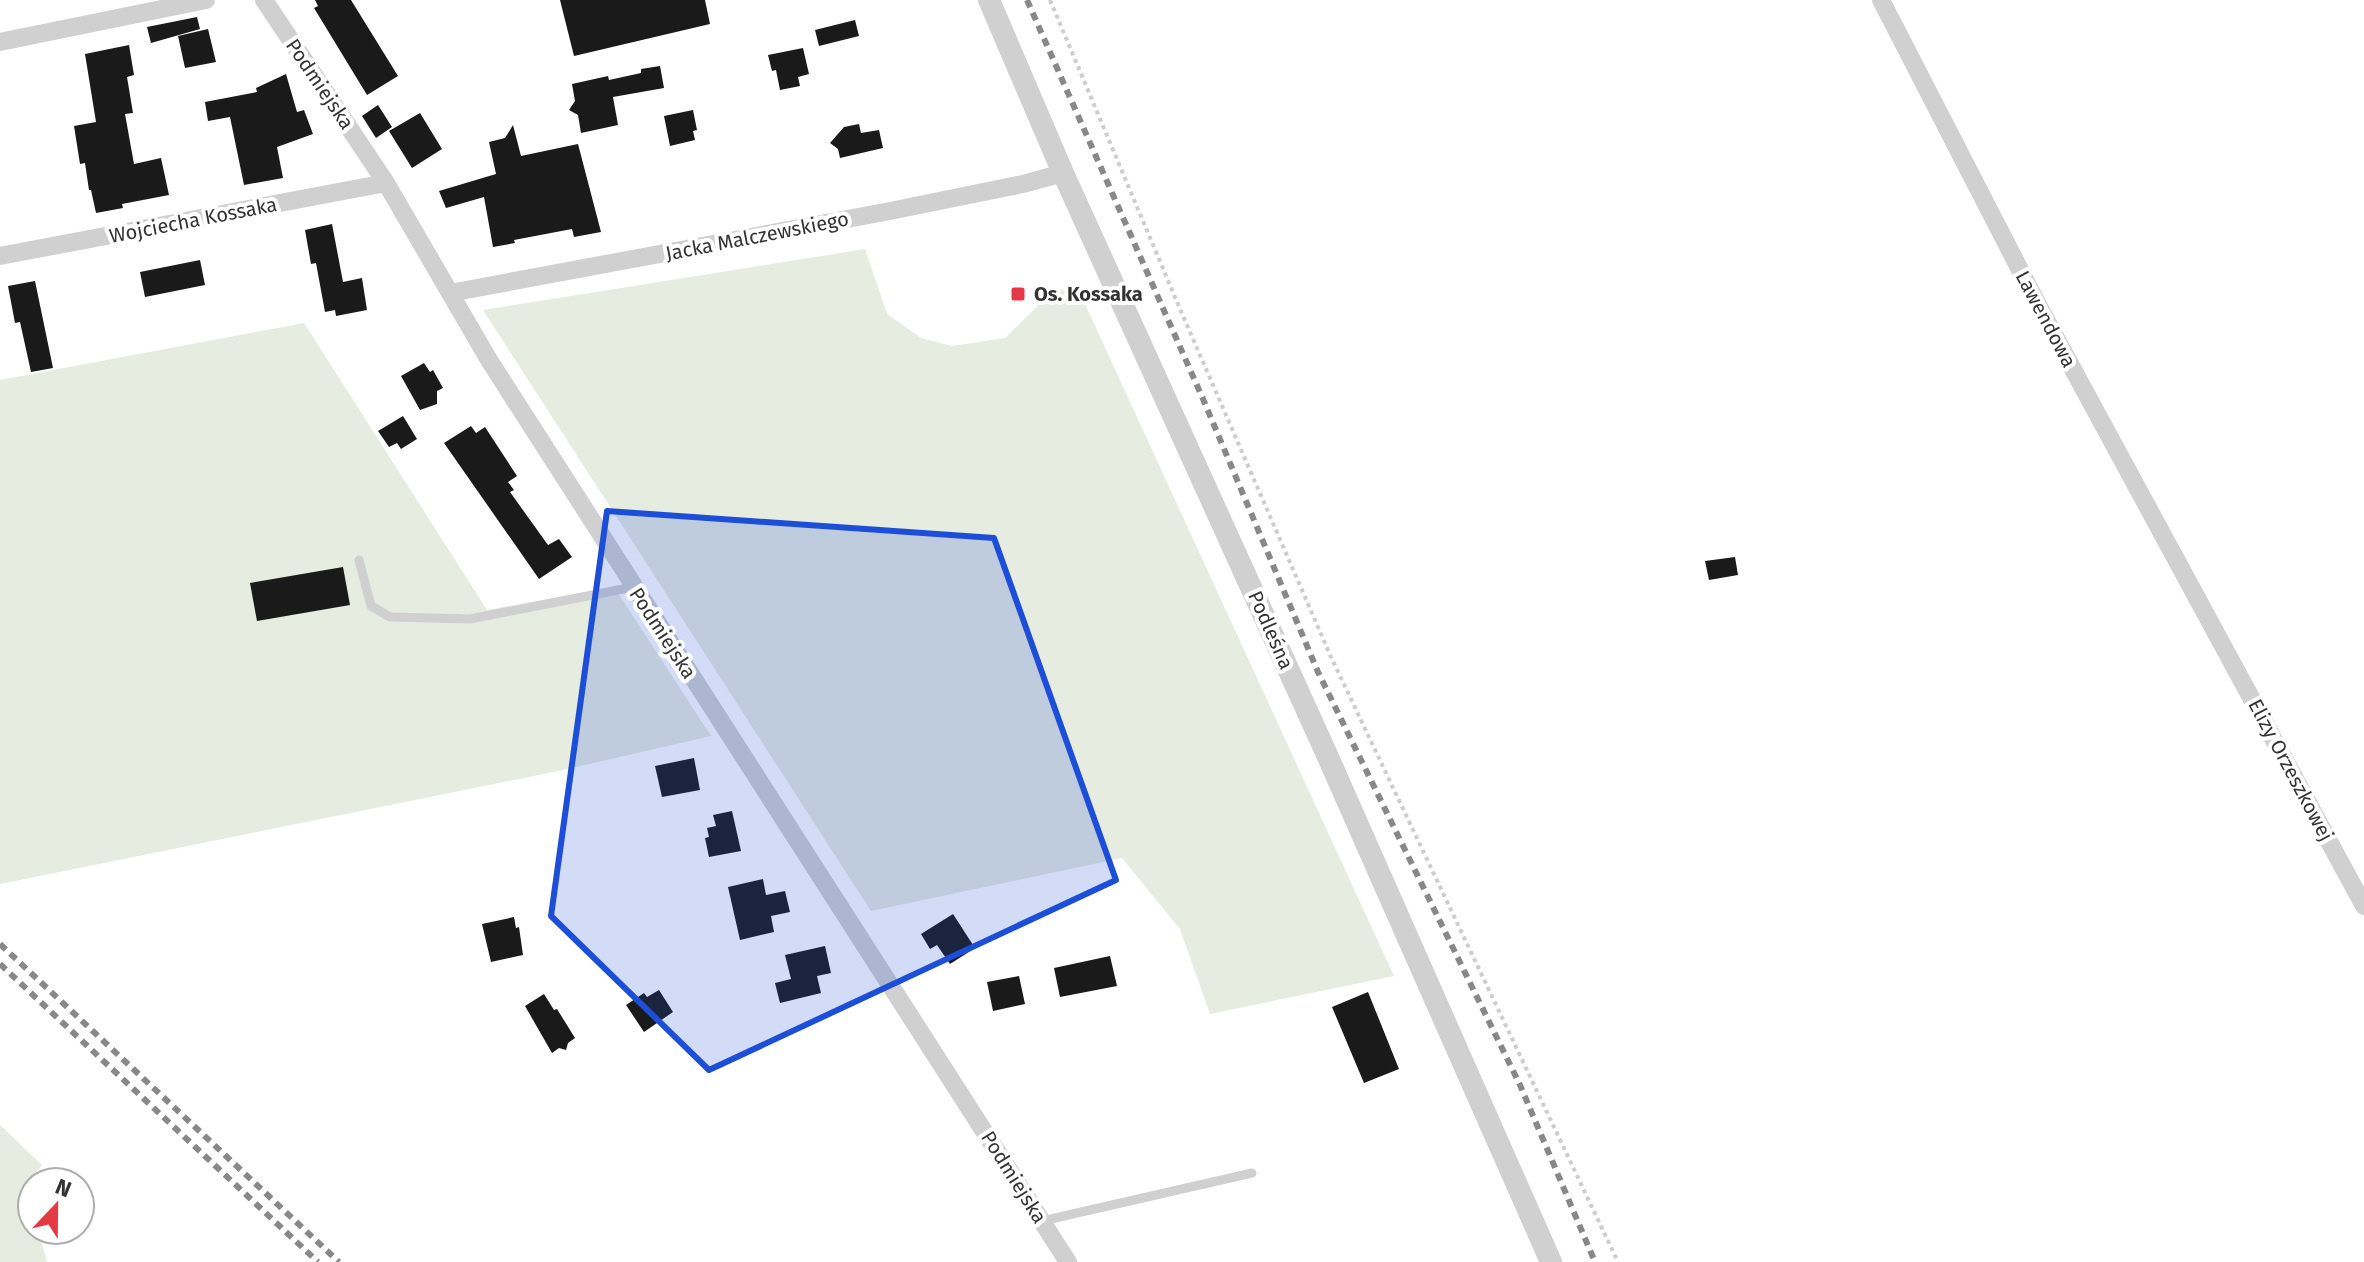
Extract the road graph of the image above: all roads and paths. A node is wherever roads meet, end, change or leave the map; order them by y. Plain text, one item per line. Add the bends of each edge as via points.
1 (206, 0) edge
2 (264, 0) edge
3 (989, 0) edge
4 (1050, 0) edge
5 (1881, 0) edge
6 (0, 42) edge
7 (1063, 173) junction
8 (386, 183) junction
9 (0, 256) edge
10 (450, 293) junction
11 (359, 560) dead end
12 (633, 587) junction
13 (2219, 634) joint
14 (2364, 906) edge
15 (1252, 1173) dead end
16 (1042, 1221) junction
17 (1068, 1262) edge
18 (1551, 1262) edge
19 (1618, 1262) edge

1 - 6 street
2 - 8 street, Podmiejska
3 - 7 street, Podleśna
4 - 19 path via 1331,657
5 - 13 street, Lawendowa via 2036,301
7 - 10 street, Jacka Malczewskiego via 885,212
7 - 18 street, Podleśna via 1335,770
8 - 9 street, Wojciecha Kossaka
8 - 10 street, Podmiejska
10 - 12 street, Podmiejska
11 - 12 lane via 371,606 390,617 470,619
12 - 16 street, Podmiejska
13 - 14 street, Elizy Orzeszkowej
15 - 16 lane
16 - 17 street, Podmiejska

